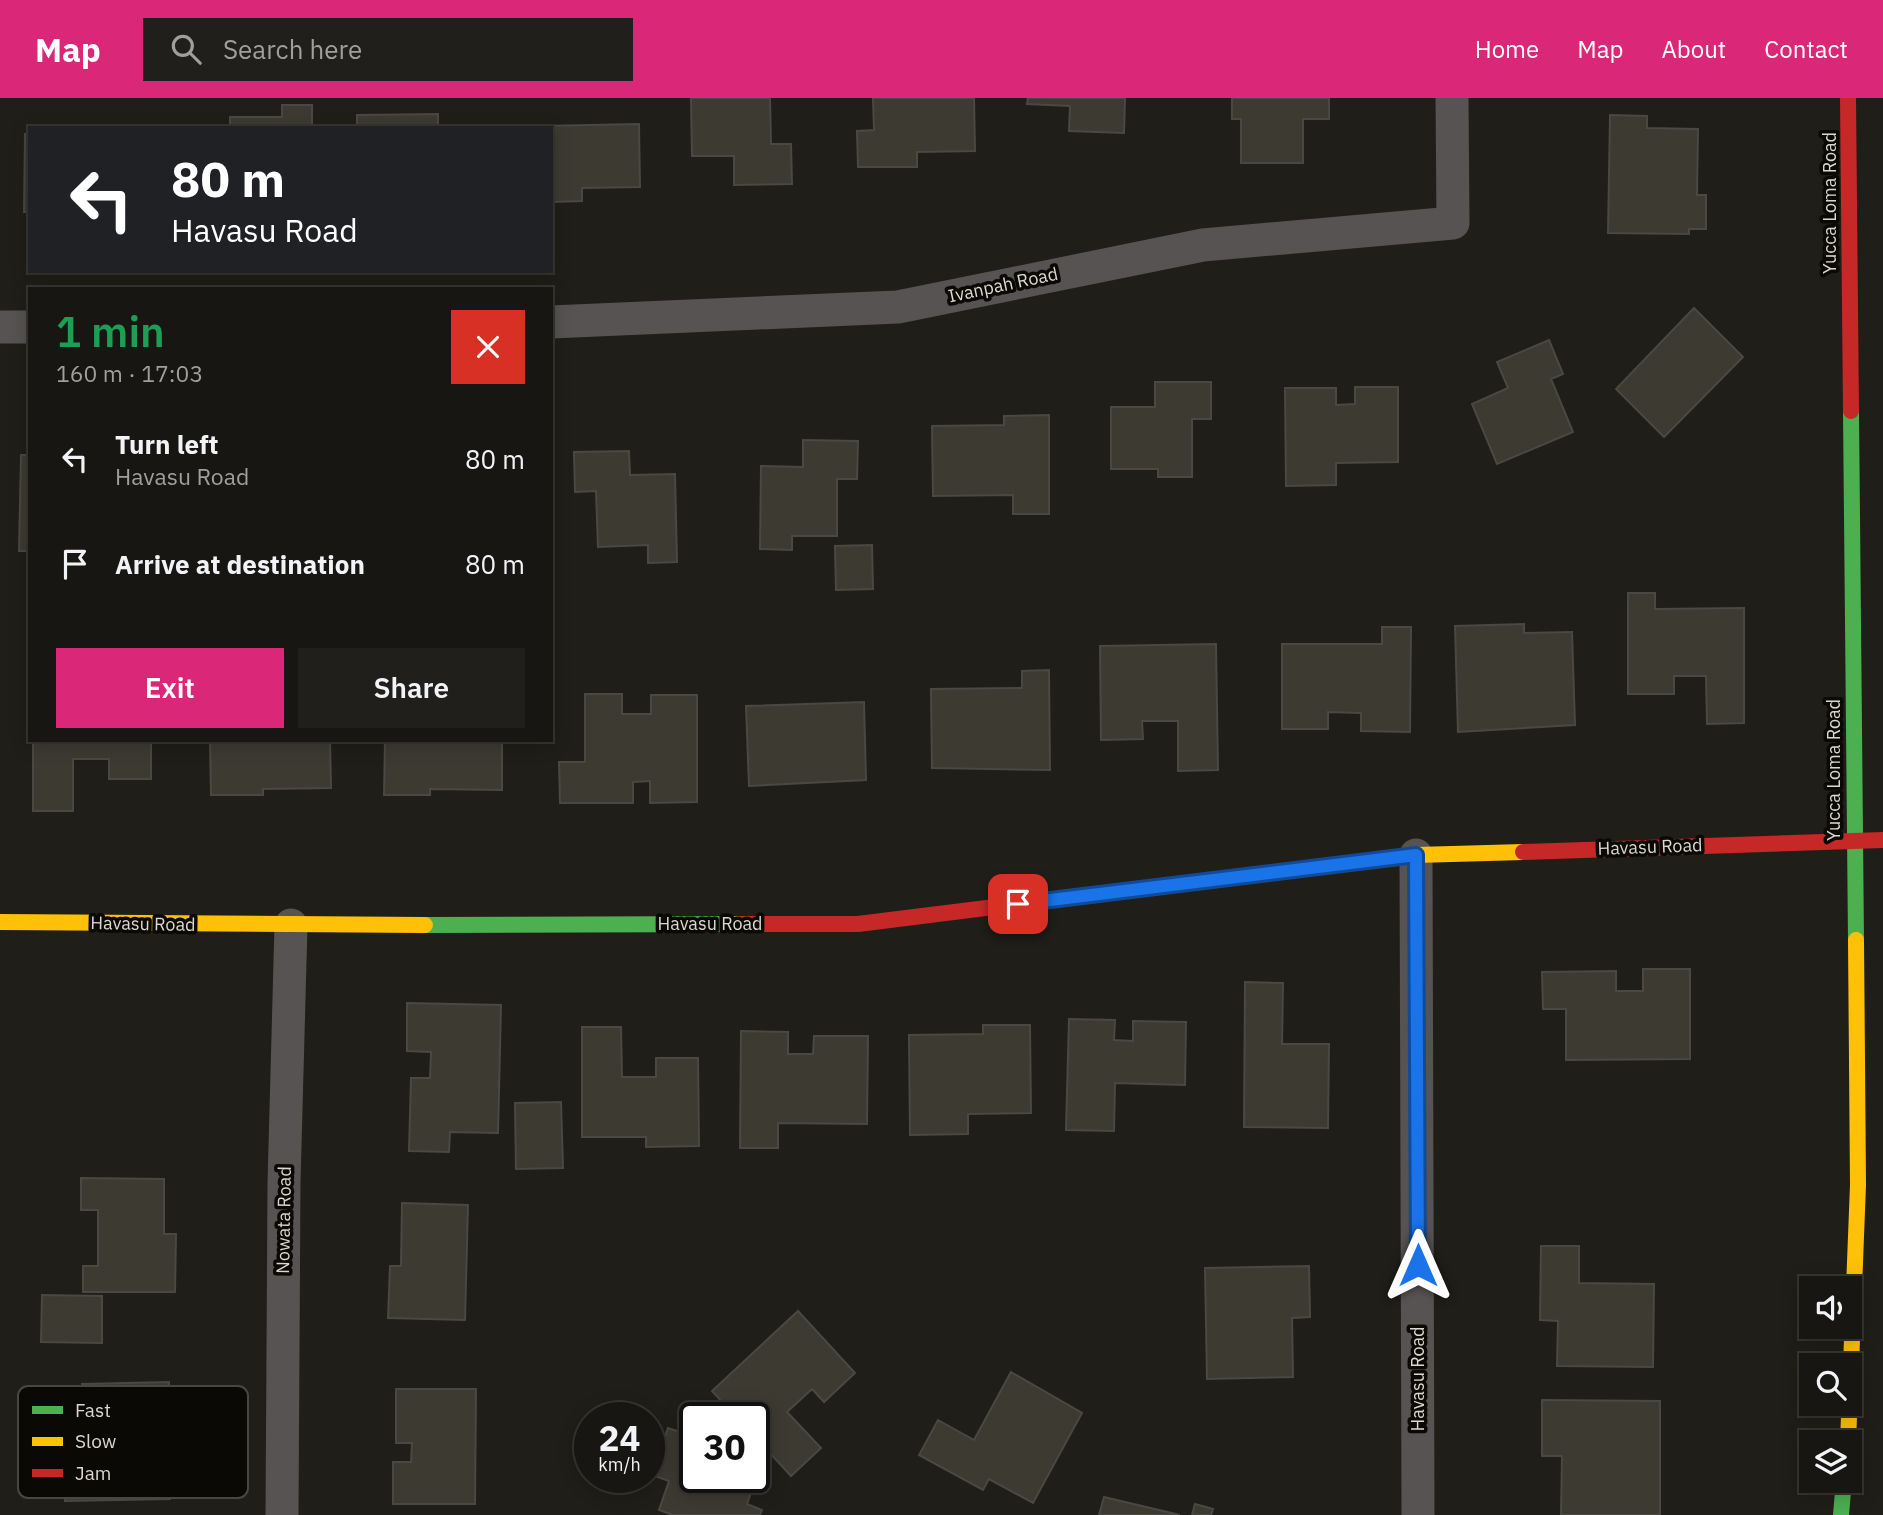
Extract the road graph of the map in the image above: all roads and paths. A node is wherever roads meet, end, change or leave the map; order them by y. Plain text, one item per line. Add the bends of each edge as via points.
1 (1452, 98) edge
2 (1848, 98) edge
3 (553, 322) edge
4 (0, 327) edge
5 (28, 327) edge
6 (1854, 840) junction
7 (1883, 840) edge
8 (1416, 855) junction
9 (0, 922) edge
10 (290, 925) junction
11 (1848, 1430) edge
12 (1843, 1493) edge
13 (1418, 1499) edge
14 (282, 1515) edge
15 (1841, 1515) edge

1 - 3 street, Ivanpah Road via 1453,223 1203,245 898,307
2 - 6 street, Yucca Loma Road
4 - 5 street
6 - 7 street, Havasu Road
6 - 8 street, Havasu Road
6 - 11 street, Yucca Loma Road via 1858,1185
8 - 10 street, Havasu Road via 858,924
8 - 13 street, Havasu Road
9 - 10 street, Havasu Road
10 - 14 street, Nowata Road
12 - 15 street

